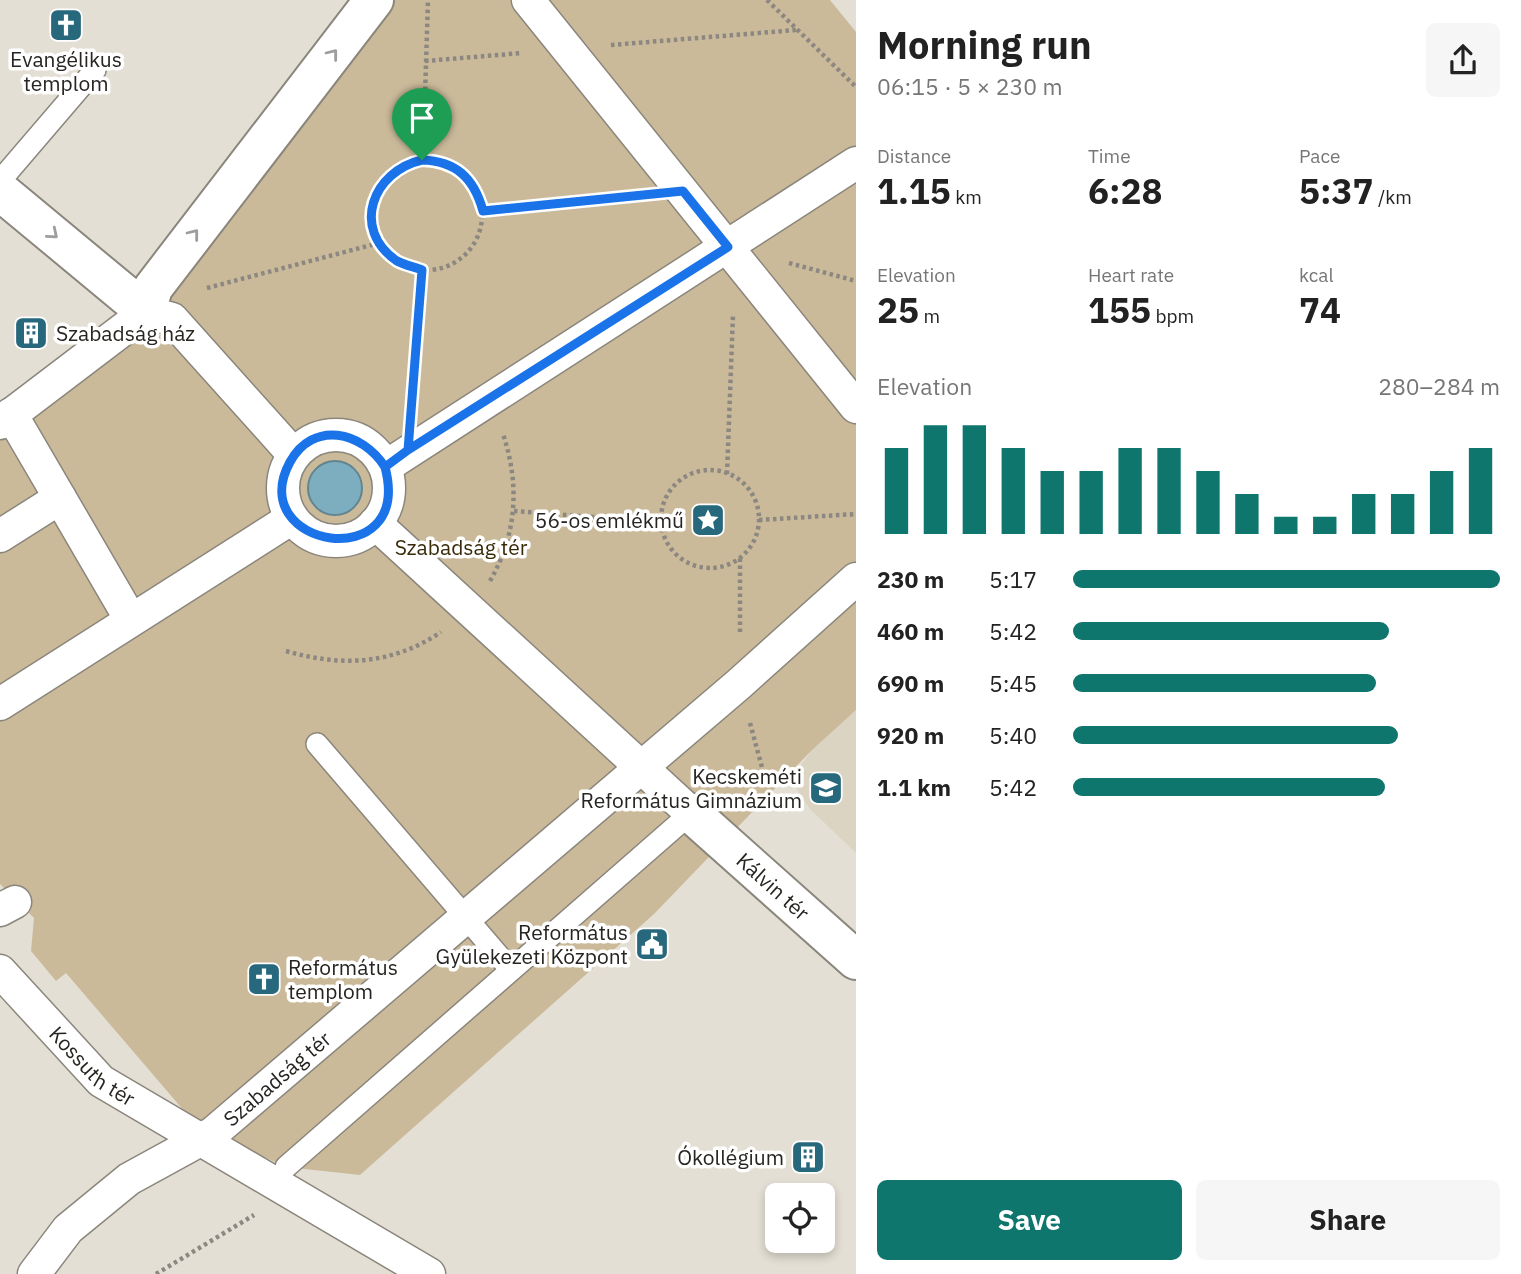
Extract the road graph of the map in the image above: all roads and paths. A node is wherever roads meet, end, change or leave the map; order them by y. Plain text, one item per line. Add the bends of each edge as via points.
1 (374, 0) edge
2 (428, 0) edge
3 (527, 0) edge
4 (767, 0) edge
5 (95, 70) dead end
6 (856, 87) edge
7 (422, 160) junction
8 (856, 163) edge
9 (0, 181) edge
10 (0, 191) edge
11 (683, 191) junction
12 (483, 211) junction
13 (732, 253) junction
14 (422, 270) junction
15 (146, 312) junction
16 (856, 407) edge
17 (6, 418) edge
18 (294, 455) junction
19 (396, 458) junction
20 (727, 474) junction
21 (60, 498) junction
22 (514, 511) dead end
23 (856, 514) edge
24 (292, 518) junction
25 (759, 520) junction
26 (660, 522) junction
27 (375, 523) junction
28 (0, 536) edge
29 (856, 579) edge
30 (131, 620) junction
31 (0, 704) edge
32 (317, 744) dead end
33 (640, 768) junction
34 (691, 813) junction
35 (468, 916) junction
36 (856, 960) edge
37 (510, 969) junction
38 (0, 971) edge
39 (206, 1137) junction
40 (280, 1185) junction
41 (34, 1274) edge
42 (156, 1274) edge
43 (429, 1274) edge

15 -> 1 street via 153,288
2 - 7 path
3 - 11 street
4 - 6 path
5 - 9 lane
7 - 12 path via 440,161 469,178
7 - 14 path via 393,171 378,190 372,212 379,243 397,261
8 - 13 street
10 -> 15 street
11 - 12 path
11 - 13 street
12 - 14 path via 476,242 466,254 438,269
13 - 16 street
13 - 19 street
13 - 20 path
14 - 19 path
15 - 17 street
15 - 18 street via 172,319
17 - 21 street
18 - 19 street via 325,436 343,435
18 - 24 street via 283,487
19 - 27 street via 384,511
20 - 25 path via 750,492
20 - 26 path via 708,470 681,480 668,494
21 - 28 street
21 - 30 street
22 - 26 path
23 - 25 path
24 - 27 street via 310,534 337,541 365,533
24 - 30 street
25 - 26 path via 745,552 729,565 716,568 702,568 678,557
27 - 33 street
29 - 33 street, Szabadság tér
30 - 31 street
32 - 35 lane
33 - 34 street
33 - 35 street, Szabadság tér
34 - 36 street, Kálvin tér
34 - 37 lane
35 - 37 lane
35 - 39 street, Szabadság tér
37 - 40 lane
38 - 39 street, Kossuth tér via 101,1082
39 - 40 street, Kossuth tér
39 - 41 street via 129,1179 68,1228
40 - 42 path
40 - 43 street, Kossuth tér

